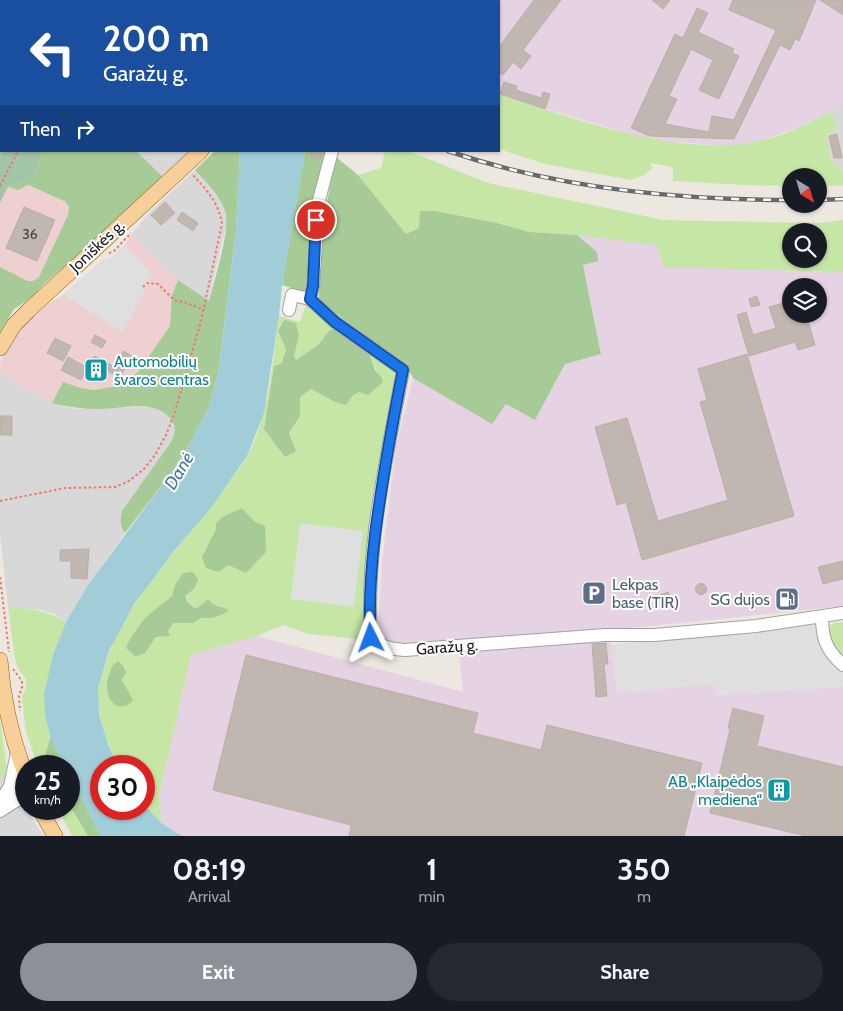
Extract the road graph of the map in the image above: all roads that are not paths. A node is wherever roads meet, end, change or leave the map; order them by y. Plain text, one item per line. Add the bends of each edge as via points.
1 (200, 152) edge
2 (332, 152) edge
3 (310, 299) junction
4 (289, 310) dead end
5 (0, 348) edge
6 (843, 613) edge
7 (822, 617) junction
8 (8, 663) edge
9 (843, 665) edge
10 (17, 753) joint
11 (3, 798) edge
12 (15, 802) edge
13 (0, 811) edge
14 (46, 820) edge
15 (55, 836) edge

1 - 5 main road, Joniškės g. via 29,310 14,325
2 - 3 street via 319,200
3 - 4 street via 292,295
3 - 7 street, Garažų g. via 335,322 403,370 380,492 372,569 371,638 382,646 405,650 605,635 654,635
6 - 7 street, Garažų g.
7 - 9 street via 824,640
8 - 10 main road via 8,715
10 - 11 street via 10,786
12 - 13 street
14 - 15 main road

